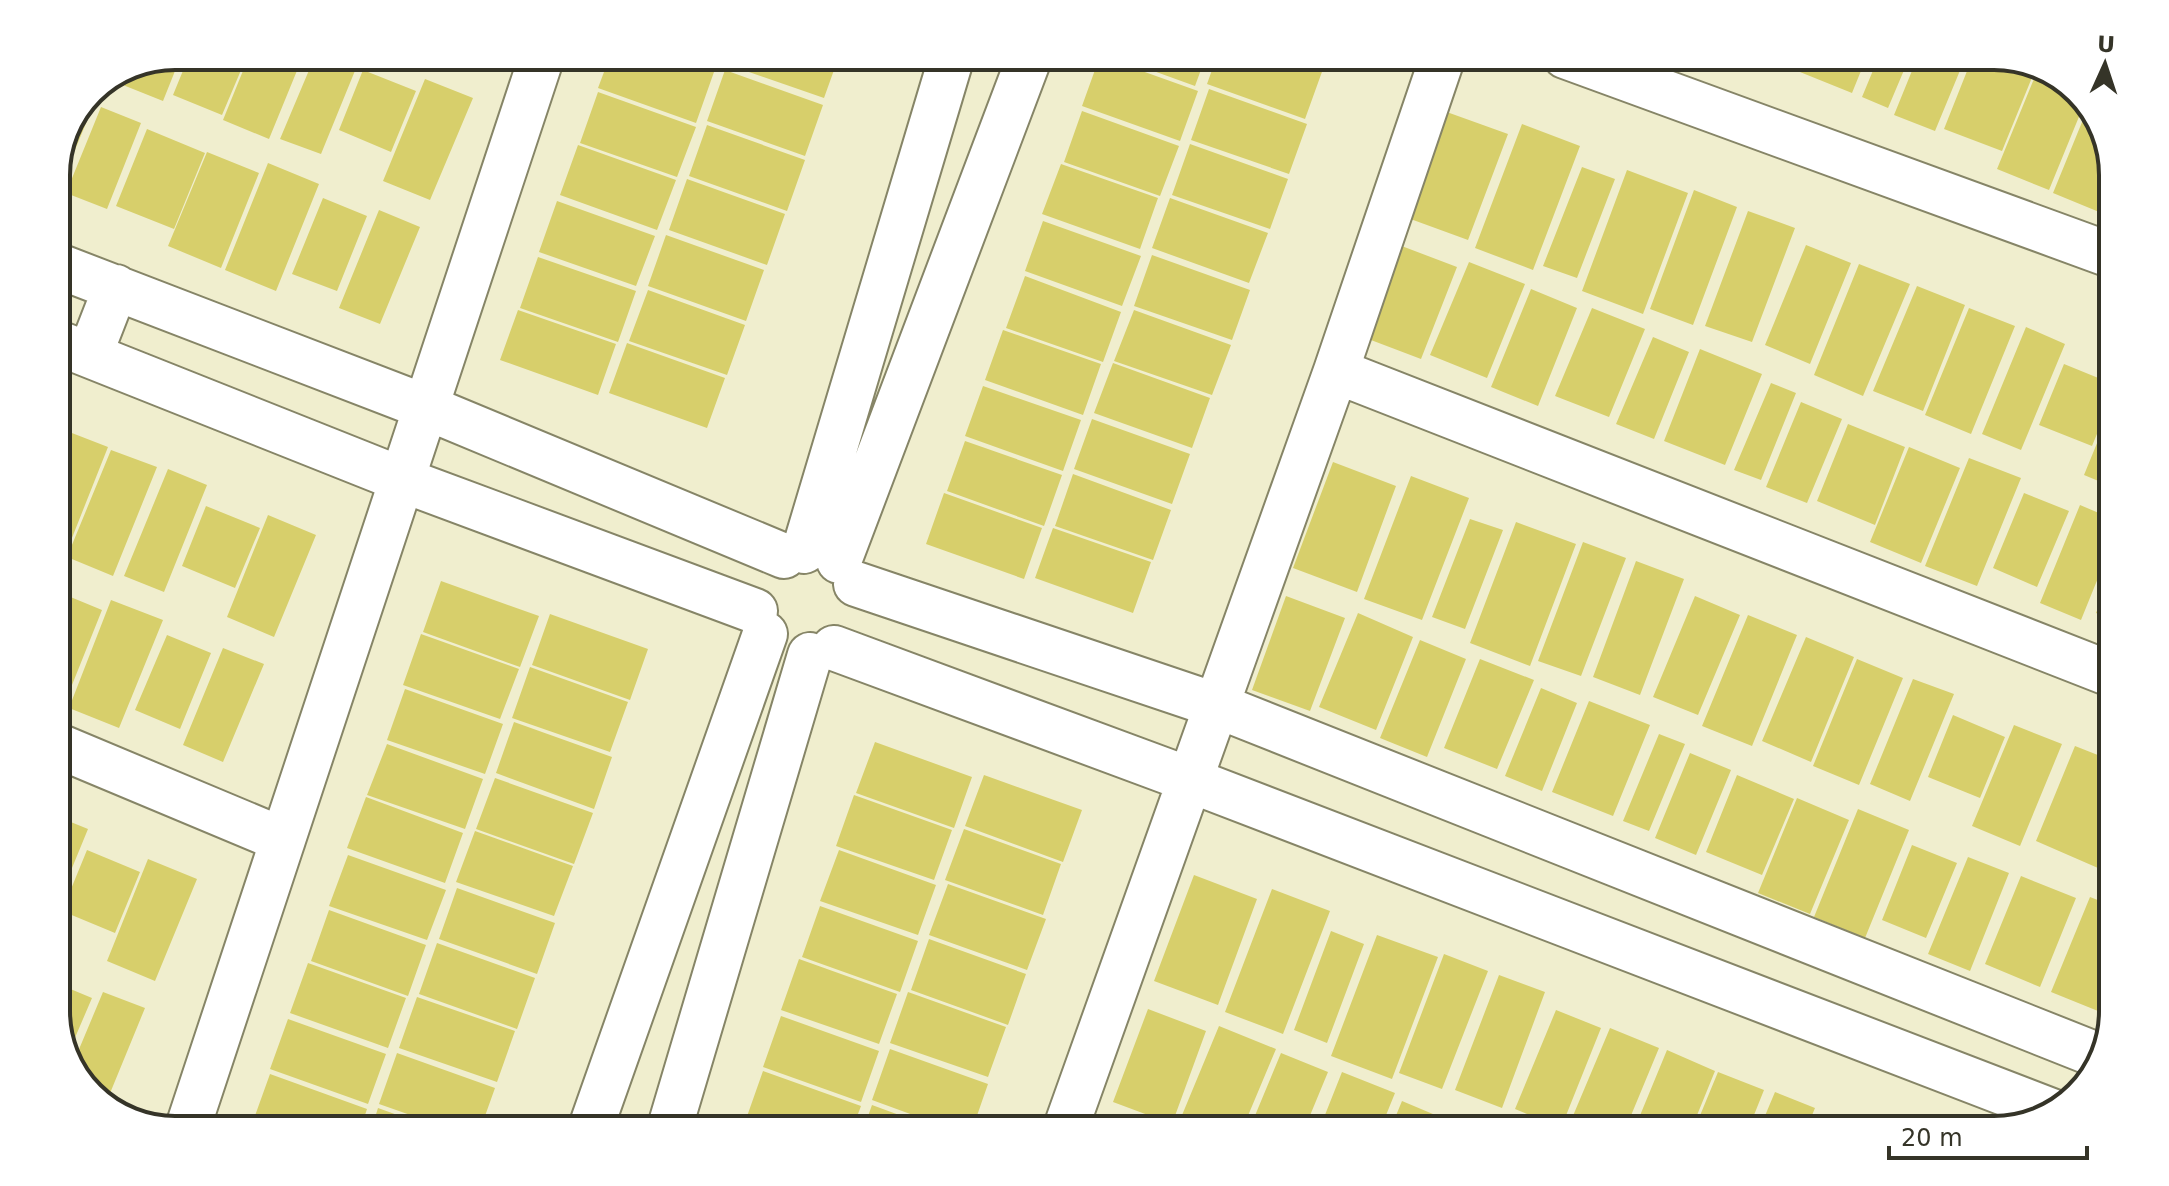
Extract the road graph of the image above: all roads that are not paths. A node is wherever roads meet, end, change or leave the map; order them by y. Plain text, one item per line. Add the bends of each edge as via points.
1 (537, 70) edge
2 (948, 70) edge
3 (1024, 70) edge
4 (1438, 70) edge
5 (1603, 70) edge
6 (2099, 251) edge
7 (70, 270) edge
8 (116, 287) junction
9 (73, 348) edge
10 (1336, 371) junction
11 (428, 408) junction
12 (403, 480) junction
13 (821, 563) junction
14 (760, 623) junction
15 (822, 652) junction
16 (2099, 670) edge
17 (1218, 706) junction
18 (70, 751) edge
19 (1190, 780) junction
20 (283, 840) junction
21 (2090, 1052) edge
22 (2038, 1106) edge
23 (192, 1116) edge
24 (595, 1116) edge
25 (673, 1116) edge
26 (1070, 1116) edge

1 - 11 street
2 - 13 street
3 - 13 street
4 - 10 street
5 - 6 street
7 - 8 street
8 - 9 street
8 - 11 street
9 - 12 street
10 - 16 street
10 - 17 street
11 - 12 street
11 - 13 street
12 - 14 street
12 - 20 street
13 - 14 street via 771,566 761,579
13 - 15 street via 860,597 858,621 844,641
13 - 17 street
14 - 15 street via 785,651
14 - 24 street
15 - 19 street
15 - 25 street
17 - 19 street
17 - 21 street
18 - 20 street
19 - 22 street
19 - 26 street
20 - 23 street

